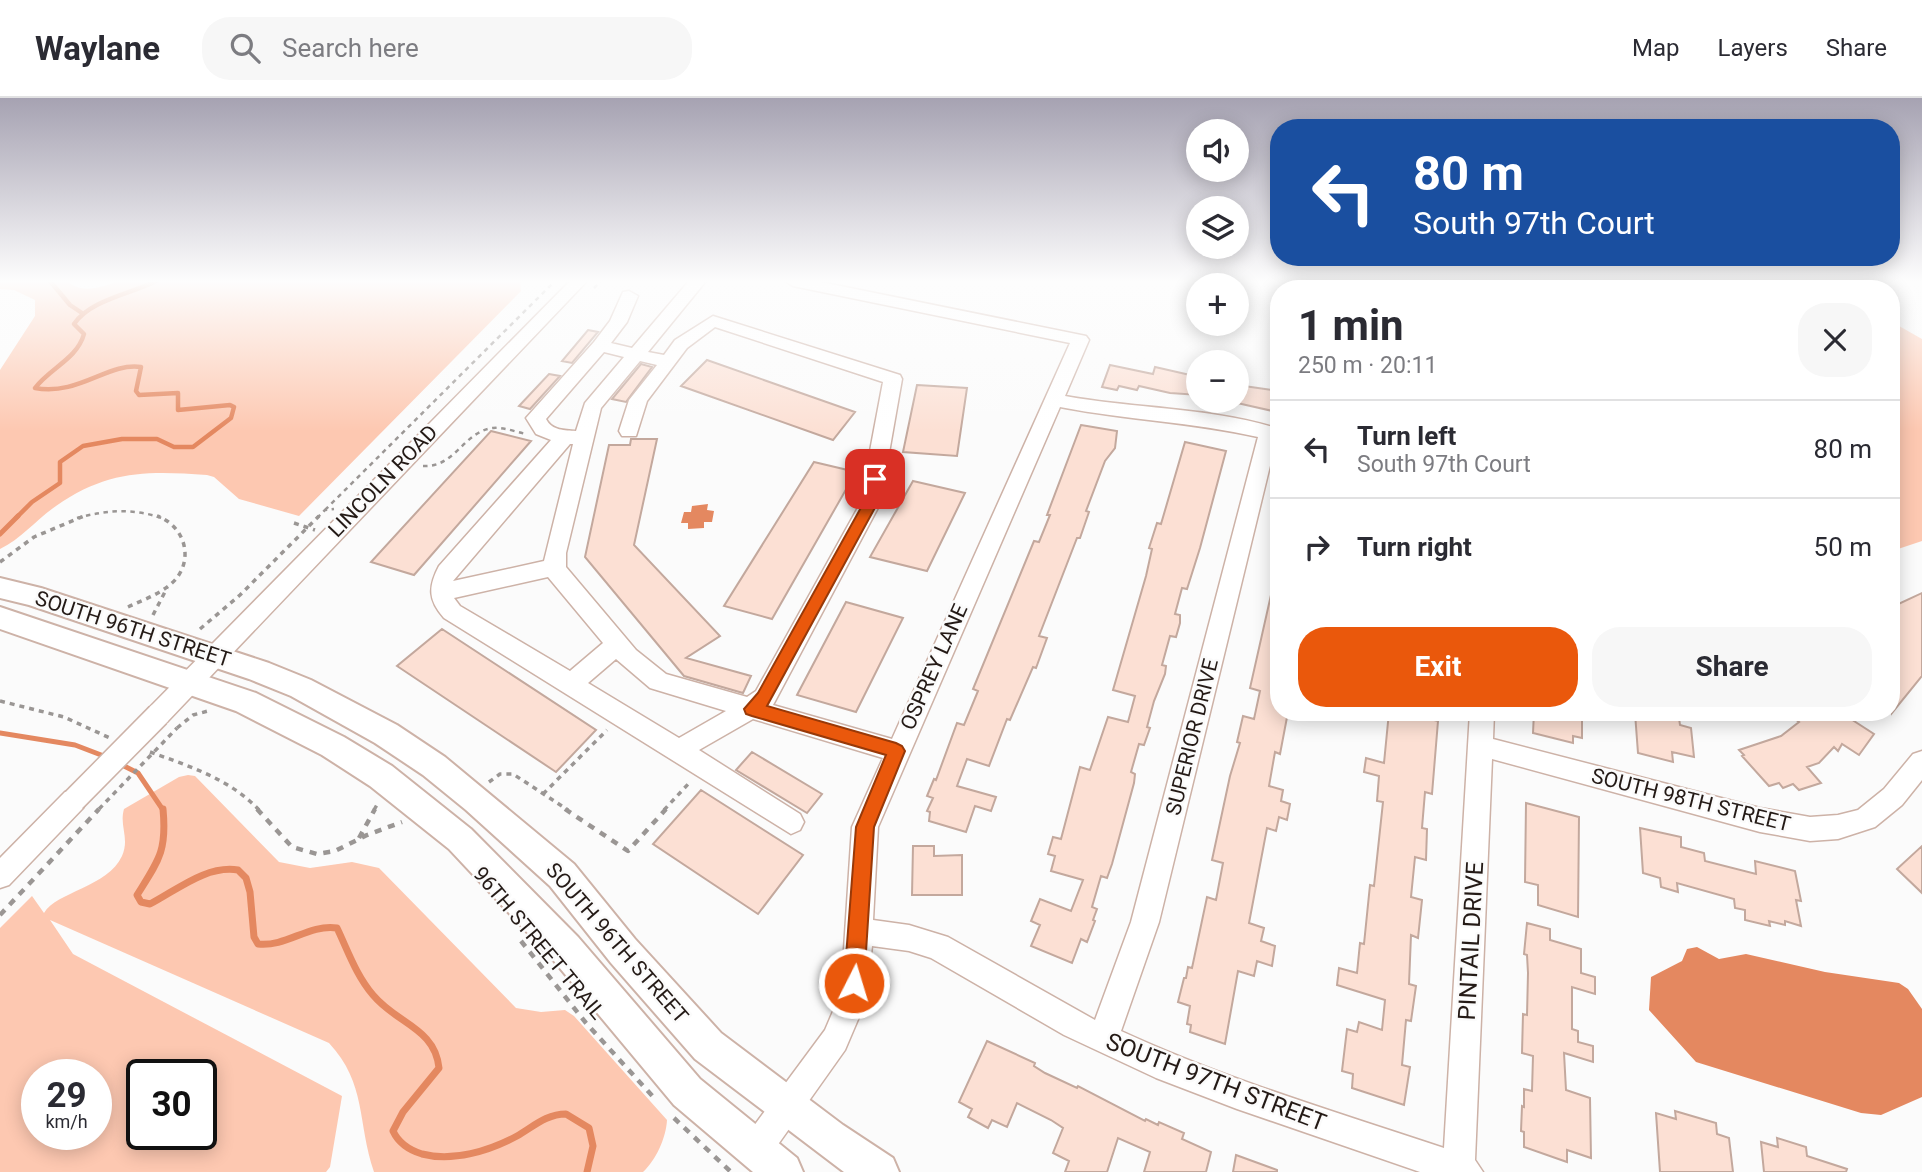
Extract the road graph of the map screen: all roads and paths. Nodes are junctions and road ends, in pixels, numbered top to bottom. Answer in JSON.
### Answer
{"nodes":[{"id":1,"x":505,"y":331,"type":"edge"},
{"id":2,"x":530,"y":331,"type":"edge"},
{"id":3,"x":611,"y":331,"type":"edge"},
{"id":4,"x":655,"y":331,"type":"edge"},
{"id":5,"x":699,"y":331,"type":"edge"},
{"id":6,"x":744,"y":331,"type":"edge"},
{"id":7,"x":1037,"y":331,"type":"edge"},
{"id":8,"x":600,"y":346,"type":"junction"},
{"id":9,"x":635,"y":354,"type":"junction"},
{"id":10,"x":669,"y":362,"type":"junction"},
{"id":11,"x":1054,"y":400,"type":"junction"},
{"id":12,"x":629,"y":431,"type":"dead end"},
{"id":13,"x":1270,"y":432,"type":"edge"},
{"id":14,"x":527,"y":435,"type":"dead end"},
{"id":15,"x":575,"y":437,"type":"junction"},
{"id":16,"x":1270,"y":448,"type":"edge"},
{"id":17,"x":423,"y":467,"type":"dead end"},
{"id":18,"x":359,"y":504,"type":"junction"},
{"id":19,"x":326,"y":510,"type":"junction"},
{"id":20,"x":0,"y":562,"type":"edge"},
{"id":21,"x":555,"y":566,"type":"junction"},
{"id":22,"x":169,"y":586,"type":"junction"},
{"id":23,"x":0,"y":588,"type":"edge"},
{"id":24,"x":441,"y":592,"type":"junction"},
{"id":25,"x":128,"y":607,"type":"dead end"},
{"id":26,"x":153,"y":615,"type":"dead end"},
{"id":27,"x":1,"y":619,"type":"edge"},
{"id":28,"x":207,"y":643,"type":"junction"},
{"id":29,"x":617,"y":644,"type":"junction"},
{"id":30,"x":571,"y":684,"type":"junction"},
{"id":31,"x":191,"y":699,"type":"junction"},
{"id":32,"x":0,"y":701,"type":"edge"},
{"id":33,"x":752,"y":709,"type":"junction"},
{"id":34,"x":168,"y":721,"type":"junction"},
{"id":35,"x":1481,"y":721,"type":"edge"},
{"id":36,"x":608,"y":729,"type":"dead end"},
{"id":37,"x":118,"y":741,"type":"dead end"},
{"id":38,"x":1480,"y":746,"type":"junction"},
{"id":39,"x":143,"y":749,"type":"dead end"},
{"id":40,"x":680,"y":751,"type":"junction"},
{"id":41,"x":896,"y":751,"type":"junction"},
{"id":42,"x":1922,"y":762,"type":"edge"},
{"id":43,"x":695,"y":777,"type":"dead end"},
{"id":44,"x":489,"y":782,"type":"dead end"},
{"id":45,"x":543,"y":794,"type":"junction"},
{"id":46,"x":378,"y":803,"type":"dead end"},
{"id":47,"x":791,"y":822,"type":"dead end"},
{"id":48,"x":412,"y":830,"type":"dead end"},
{"id":49,"x":359,"y":838,"type":"junction"},
{"id":50,"x":0,"y":876,"type":"edge"},
{"id":51,"x":0,"y":915,"type":"edge"},
{"id":52,"x":858,"y":931,"type":"junction"},
{"id":53,"x":520,"y":940,"type":"dead end"},
{"id":54,"x":1103,"y":1039,"type":"junction"},
{"id":55,"x":663,"y":1107,"type":"dead end"},
{"id":56,"x":787,"y":1107,"type":"junction"},
{"id":57,"x":672,"y":1116,"type":"dead end"},
{"id":58,"x":756,"y":1149,"type":"junction"},
{"id":59,"x":1463,"y":1171,"type":"edge"},
{"id":60,"x":731,"y":1172,"type":"edge"},
{"id":61,"x":783,"y":1172,"type":"edge"},
{"id":62,"x":879,"y":1172,"type":"edge"}],
"edges":[{"from":1,"to":19,"type":"path"},
{"from":2,"to":18,"type":"street","name":"LINCOLN ROAD"},
{"from":3,"to":8,"type":"lane"},
{"from":4,"to":9,"type":"street"},
{"from":5,"to":10,"type":"street"},
{"from":6,"to":33,"type":"street"},
{"from":7,"to":11,"type":"street","name":"OSPREY LANE"},
{"from":8,"to":9,"type":"street"},
{"from":8,"to":15,"type":"street"},
{"from":9,"to":10,"type":"street"},
{"from":9,"to":15,"type":"street"},
{"from":10,"to":12,"type":"street"},
{"from":11,"to":13,"type":"street"},
{"from":11,"to":41,"type":"street","name":"OSPREY LANE"},
{"from":14,"to":17,"type":"path"},
{"from":15,"to":21,"type":"street"},
{"from":15,"to":24,"type":"street"},
{"from":16,"to":54,"type":"street","name":"SUPERIOR DRIVE"},
{"from":18,"to":19,"type":"path"},
{"from":18,"to":28,"type":"street","name":"LINCOLN ROAD"},
{"from":19,"to":28,"type":"path"},
{"from":20,"to":22,"type":"path"},
{"from":21,"to":24,"type":"street"},
{"from":21,"to":29,"type":"street"},
{"from":22,"to":25,"type":"path"},
{"from":22,"to":26,"type":"path"},
{"from":23,"to":28,"type":"main road","name":"SOUTH 96TH STREET"},
{"from":24,"to":30,"type":"street"},
{"from":27,"to":31,"type":"main road","name":"SOUTH 96TH STREET"},
{"from":28,"to":31,"type":"street","name":"LINCOLN ROAD"},
{"from":28,"to":56,"type":"main road","name":"SOUTH 96TH STREET"},
{"from":29,"to":30,"type":"street"},
{"from":29,"to":33,"type":"street"},
{"from":30,"to":40,"type":"street"},
{"from":31,"to":34,"type":"street","name":"LINCOLN ROAD"},
{"from":31,"to":34,"type":"path"},
{"from":31,"to":58,"type":"main road","name":"SOUTH 96TH STREET"},
{"from":32,"to":37,"type":"path"},
{"from":33,"to":40,"type":"street"},
{"from":33,"to":41,"type":"street"},
{"from":34,"to":50,"type":"street","name":"LINCOLN ROAD","bridge":true},
{"from":34,"to":51,"type":"path","bridge":true},
{"from":35,"to":38,"type":"street","name":"PINTAIL DRIVE"},
{"from":36,"to":45,"type":"path"},
{"from":38,"to":42,"type":"street","name":"SOUTH 98TH STREET"},
{"from":38,"to":59,"type":"street","name":"PINTAIL DRIVE"},
{"from":39,"to":49,"type":"path"},
{"from":40,"to":47,"type":"street"},
{"from":41,"to":52,"type":"street","name":"OSPREY LANE"},
{"from":43,"to":45,"type":"path"},
{"from":44,"to":45,"type":"path"},
{"from":46,"to":49,"type":"path"},
{"from":48,"to":49,"type":"path"},
{"from":52,"to":54,"type":"street","name":"SOUTH 97TH STREET"},
{"from":52,"to":56,"type":"street","name":"OSPREY LANE"},
{"from":53,"to":55,"type":"path","name":"96TH STREET TRAIL"},
{"from":54,"to":59,"type":"street","name":"SOUTH 97TH STREET"},
{"from":56,"to":58,"type":"street","name":"OSPREY LANE"},
{"from":56,"to":62,"type":"main road","name":"SOUTH 96TH STREET"},
{"from":57,"to":60,"type":"path"},
{"from":58,"to":61,"type":"main road","name":"SOUTH 96TH STREET"}]}
